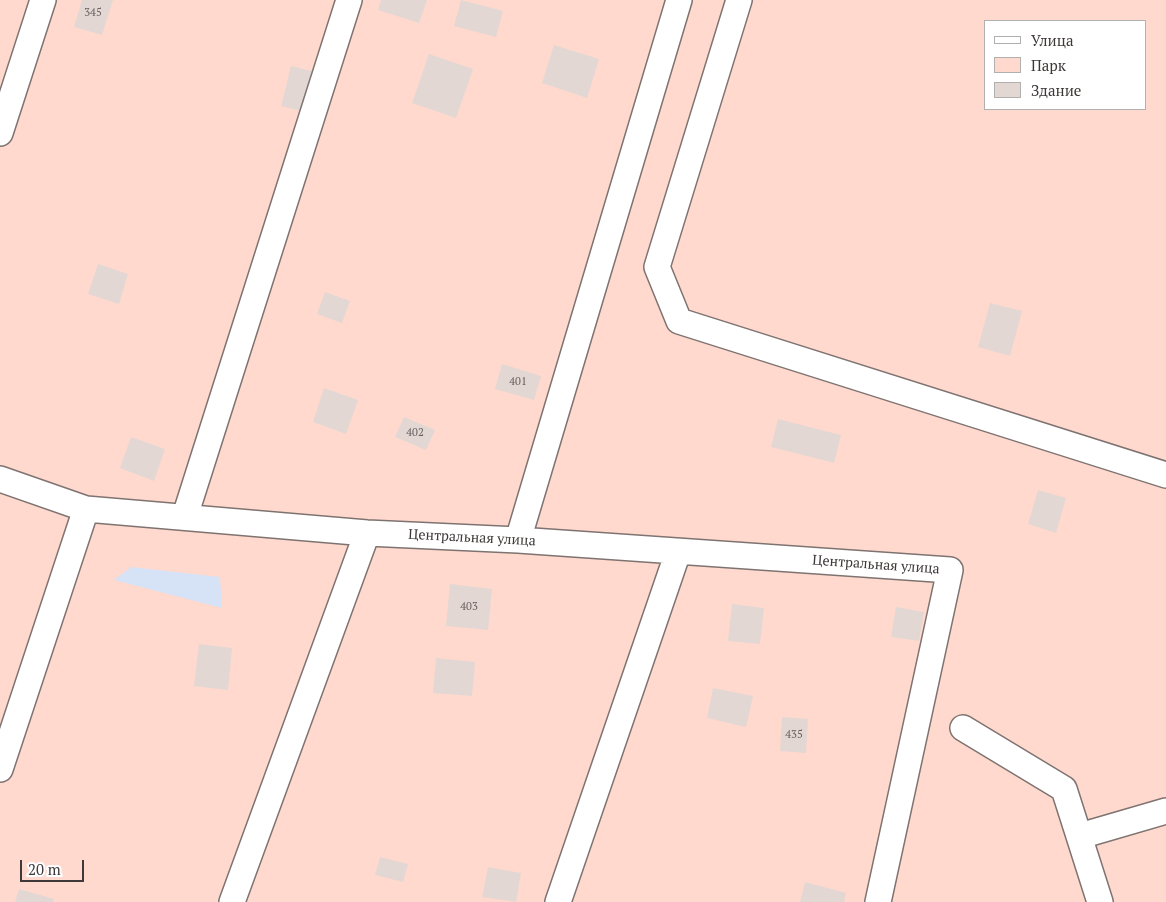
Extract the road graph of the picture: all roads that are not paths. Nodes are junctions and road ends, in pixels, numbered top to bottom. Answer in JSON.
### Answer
{"nodes":[{"id":1,"x":43,"y":0,"type":"edge"},
{"id":2,"x":349,"y":0,"type":"edge"},
{"id":3,"x":679,"y":0,"type":"edge"},
{"id":4,"x":738,"y":0,"type":"edge"},
{"id":5,"x":0,"y":133,"type":"edge"},
{"id":6,"x":1166,"y":475,"type":"edge"},
{"id":7,"x":0,"y":478,"type":"edge"},
{"id":8,"x":86,"y":509,"type":"junction"},
{"id":9,"x":185,"y":516,"type":"junction"},
{"id":10,"x":367,"y":533,"type":"junction"},
{"id":11,"x":518,"y":540,"type":"junction"},
{"id":12,"x":678,"y":552,"type":"junction"},
{"id":13,"x":963,"y":728,"type":"dead end"},
{"id":14,"x":0,"y":769,"type":"edge"},
{"id":15,"x":1166,"y":811,"type":"edge"},
{"id":16,"x":1080,"y":836,"type":"junction"},
{"id":17,"x":232,"y":902,"type":"edge"},
{"id":18,"x":558,"y":902,"type":"edge"},
{"id":19,"x":878,"y":902,"type":"edge"},
{"id":20,"x":1100,"y":902,"type":"edge"}],
"edges":[{"from":1,"to":5,"type":"street"},
{"from":2,"to":9,"type":"street"},
{"from":3,"to":11,"type":"street"},
{"from":4,"to":6,"type":"street"},
{"from":7,"to":8,"type":"street","name":"Центральная улица"},
{"from":8,"to":9,"type":"street","name":"Центральная улица"},
{"from":8,"to":14,"type":"street"},
{"from":9,"to":10,"type":"street","name":"Центральная улица"},
{"from":10,"to":11,"type":"street","name":"Центральная улица"},
{"from":10,"to":17,"type":"street"},
{"from":11,"to":12,"type":"street","name":"Центральная улица"},
{"from":12,"to":18,"type":"street"},
{"from":12,"to":19,"type":"street","name":"Центральная улица"},
{"from":13,"to":16,"type":"street"},
{"from":15,"to":16,"type":"street"},
{"from":16,"to":20,"type":"street"}]}
